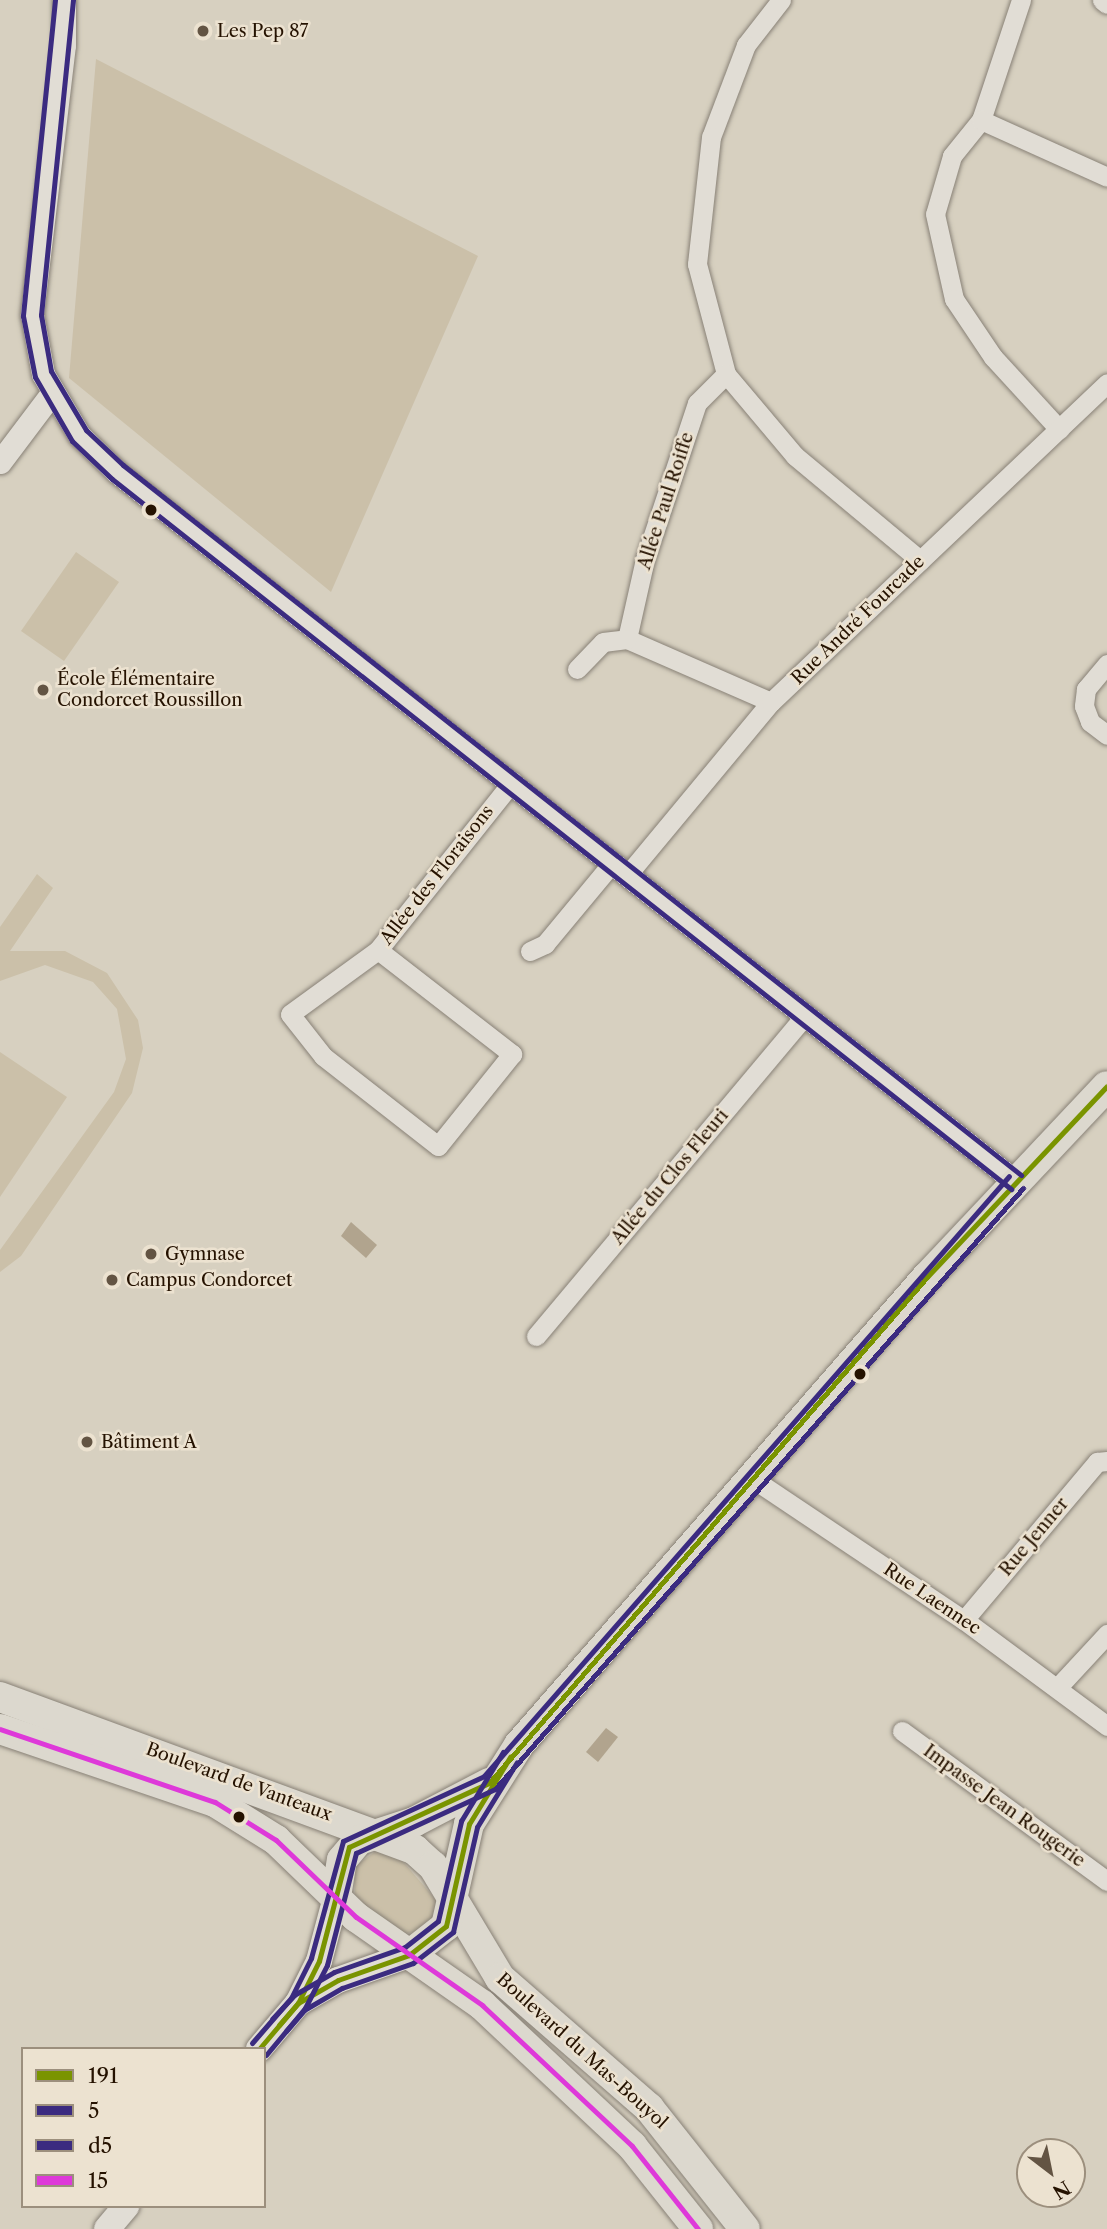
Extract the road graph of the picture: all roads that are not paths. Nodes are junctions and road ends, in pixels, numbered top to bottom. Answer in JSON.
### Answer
{"nodes":[{"id":1,"x":64,"y":0,"type":"edge"},
{"id":2,"x":782,"y":0,"type":"edge"},
{"id":3,"x":1021,"y":0,"type":"edge"},
{"id":4,"x":1102,"y":0,"type":"edge"},
{"id":5,"x":1107,"y":4,"type":"edge"},
{"id":6,"x":981,"y":120,"type":"junction"},
{"id":7,"x":1107,"y":177,"type":"edge"},
{"id":8,"x":726,"y":373,"type":"junction"},
{"id":9,"x":1107,"y":383,"type":"edge"},
{"id":10,"x":51,"y":393,"type":"junction"},
{"id":11,"x":1059,"y":429,"type":"junction"},
{"id":12,"x":0,"y":462,"type":"edge"},
{"id":13,"x":920,"y":561,"type":"junction"},
{"id":14,"x":627,"y":639,"type":"junction"},
{"id":15,"x":1107,"y":664,"type":"edge"},
{"id":16,"x":577,"y":669,"type":"dead end"},
{"id":17,"x":771,"y":702,"type":"junction"},
{"id":18,"x":1107,"y":735,"type":"edge"},
{"id":19,"x":513,"y":781,"type":"junction"},
{"id":20,"x":620,"y":868,"type":"junction"},
{"id":21,"x":377,"y":950,"type":"junction"},
{"id":22,"x":530,"y":951,"type":"dead end"},
{"id":23,"x":804,"y":1017,"type":"junction"},
{"id":24,"x":1107,"y":1086,"type":"edge"},
{"id":25,"x":1016,"y":1182,"type":"junction"},
{"id":26,"x":536,"y":1336,"type":"dead end"},
{"id":27,"x":1107,"y":1461,"type":"edge"},
{"id":28,"x":753,"y":1479,"type":"junction"},
{"id":29,"x":964,"y":1620,"type":"junction"},
{"id":30,"x":1107,"y":1634,"type":"edge"},
{"id":31,"x":1057,"y":1688,"type":"junction"},
{"id":32,"x":0,"y":1697,"type":"edge"},
{"id":33,"x":1107,"y":1726,"type":"edge"},
{"id":34,"x":0,"y":1729,"type":"edge"},
{"id":35,"x":902,"y":1731,"type":"dead end"},
{"id":36,"x":489,"y":1783,"type":"junction"},
{"id":37,"x":373,"y":1831,"type":"junction"},
{"id":38,"x":1107,"y":1881,"type":"edge"},
{"id":39,"x":336,"y":1897,"type":"junction"},
{"id":40,"x":453,"y":1901,"type":"junction"},
{"id":41,"x":409,"y":1955,"type":"junction"},
{"id":42,"x":298,"y":2003,"type":"junction"},
{"id":43,"x":261,"y":2047,"type":"edge"},
{"id":44,"x":124,"y":2208,"type":"edge"},
{"id":45,"x":107,"y":2229,"type":"edge"},
{"id":46,"x":698,"y":2229,"type":"edge"},
{"id":47,"x":745,"y":2229,"type":"edge"}],
"edges":[{"from":1,"to":10,"type":"street"},
{"from":2,"to":8,"type":"street"},
{"from":3,"to":6,"type":"street"},
{"from":4,"to":5,"type":"street"},
{"from":6,"to":7,"type":"street"},
{"from":6,"to":11,"type":"street"},
{"from":8,"to":13,"type":"street"},
{"from":8,"to":14,"type":"street","name":"Allée Paul Roiffe"},
{"from":9,"to":11,"type":"street","name":"Rue André Fourcade"},
{"from":10,"to":12,"type":"street"},
{"from":10,"to":19,"type":"street"},
{"from":11,"to":13,"type":"street","name":"Rue André Fourcade"},
{"from":13,"to":17,"type":"street","name":"Rue André Fourcade"},
{"from":14,"to":16,"type":"street"},
{"from":14,"to":17,"type":"street"},
{"from":15,"to":18,"type":"street"},
{"from":17,"to":20,"type":"street","name":"Rue André Fourcade"},
{"from":19,"to":20,"type":"street"},
{"from":19,"to":21,"type":"street","name":"Allée des Floraisons"},
{"from":20,"to":22,"type":"street","name":"Rue André Fourcade"},
{"from":20,"to":23,"type":"street"},
{"from":21,"to":21,"type":"street","name":"Allée des Floraisons"},
{"from":23,"to":25,"type":"street"},
{"from":23,"to":26,"type":"street","name":"Allée du Clos Fleuri"},
{"from":24,"to":25,"type":"main road"},
{"from":25,"to":28,"type":"main road"},
{"from":27,"to":29,"type":"street","name":"Rue Jenner"},
{"from":28,"to":29,"type":"street","name":"Rue Laennec"},
{"from":28,"to":36,"type":"main road"},
{"from":29,"to":31,"type":"street","name":"Rue Laennec"},
{"from":30,"to":31,"type":"street"},
{"from":31,"to":33,"type":"street","name":"Rue Laennec"},
{"from":32,"to":37,"type":"main road","name":"Boulevard de Vanteaux"},
{"from":34,"to":39,"type":"main road","name":"Boulevard de Vanteaux"},
{"from":35,"to":38,"type":"street","name":"Impasse Jean Rougerie"},
{"from":36,"to":37,"type":"main road"},
{"from":36,"to":40,"type":"main road"},
{"from":37,"to":39,"type":"main road"},
{"from":37,"to":40,"type":"main road","name":"Boulevard de Vanteaux"},
{"from":39,"to":41,"type":"main road","name":"Boulevard de Vanteaux"},
{"from":39,"to":42,"type":"main road"},
{"from":40,"to":41,"type":"main road"},
{"from":40,"to":47,"type":"main road","name":"Boulevard du Mas-Bouyol"},
{"from":41,"to":42,"type":"main road"},
{"from":41,"to":46,"type":"main road","name":"Boulevard du Mas-Bouyol"},
{"from":42,"to":43,"type":"main road"},
{"from":44,"to":45,"type":"main road"}]}
